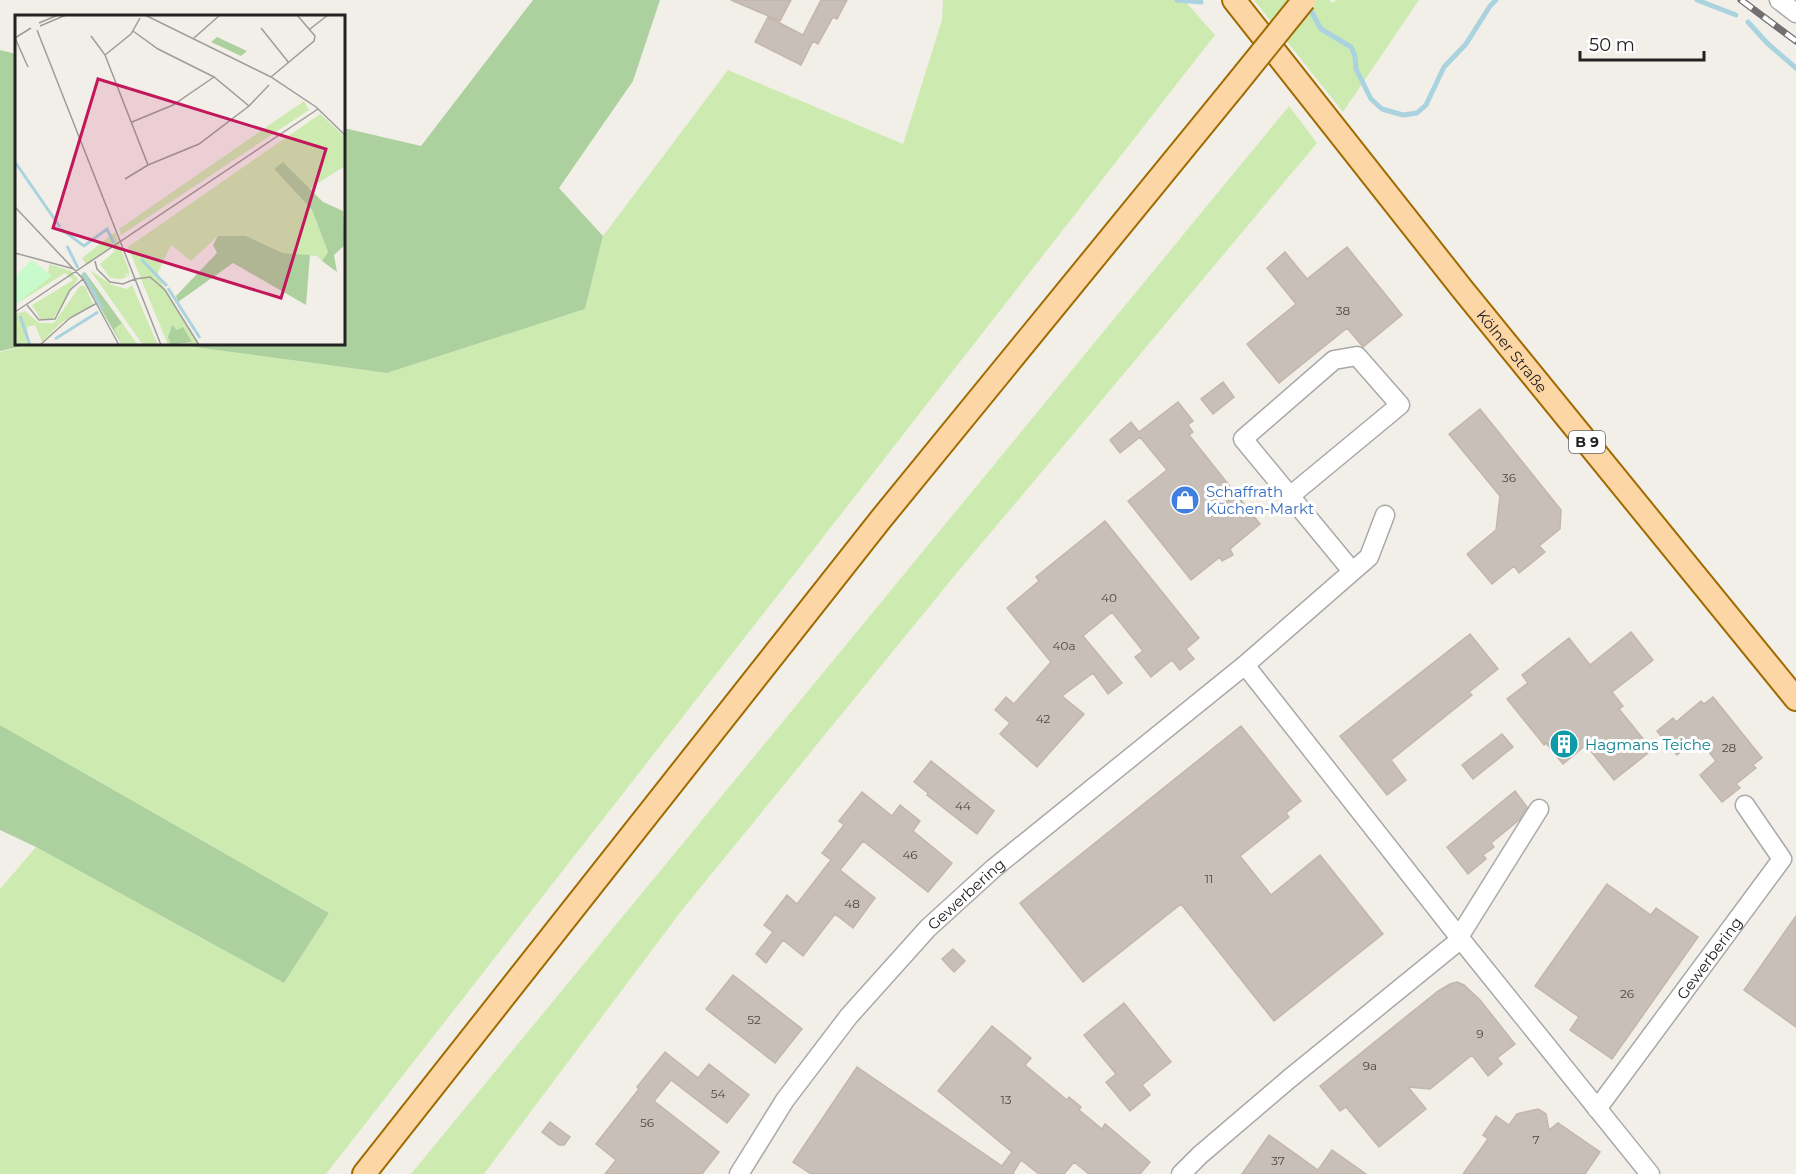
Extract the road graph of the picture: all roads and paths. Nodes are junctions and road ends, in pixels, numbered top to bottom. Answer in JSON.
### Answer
{"nodes":[{"id":1,"x":1234,"y":0,"type":"edge"},
{"id":2,"x":1304,"y":0,"type":"edge"},
{"id":3,"x":1779,"y":0,"type":"edge"},
{"id":4,"x":1796,"y":14,"type":"edge"},
{"id":5,"x":1290,"y":496,"type":"junction"},
{"id":6,"x":1384,"y":515,"type":"dead end"},
{"id":7,"x":1352,"y":571,"type":"junction"},
{"id":8,"x":1245,"y":665,"type":"junction"},
{"id":9,"x":1796,"y":699,"type":"edge"},
{"id":10,"x":1745,"y":805,"type":"dead end"},
{"id":11,"x":1539,"y":808,"type":"dead end"},
{"id":12,"x":1460,"y":938,"type":"junction"},
{"id":13,"x":1597,"y":1109,"type":"junction"},
{"id":14,"x":364,"y":1174,"type":"edge"},
{"id":15,"x":739,"y":1174,"type":"edge"},
{"id":16,"x":1181,"y":1174,"type":"edge"},
{"id":17,"x":1650,"y":1174,"type":"edge"}],
"edges":[{"from":1,"to":9,"type":"main road","name":"Kölner Straße","number":"B 9"},
{"from":2,"to":14,"type":"main road","bridge":true},
{"from":3,"to":4,"type":"street"},
{"from":5,"to":5,"type":"street"},
{"from":5,"to":7,"type":"street"},
{"from":6,"to":7,"type":"street","name":"Gewerbering"},
{"from":7,"to":8,"type":"street","name":"Gewerbering"},
{"from":8,"to":12,"type":"street"},
{"from":8,"to":15,"type":"street","name":"Gewerbering"},
{"from":10,"to":13,"type":"street","name":"Gewerbering"},
{"from":11,"to":12,"type":"street"},
{"from":12,"to":13,"type":"street"},
{"from":12,"to":16,"type":"street"},
{"from":13,"to":17,"type":"street"}]}
